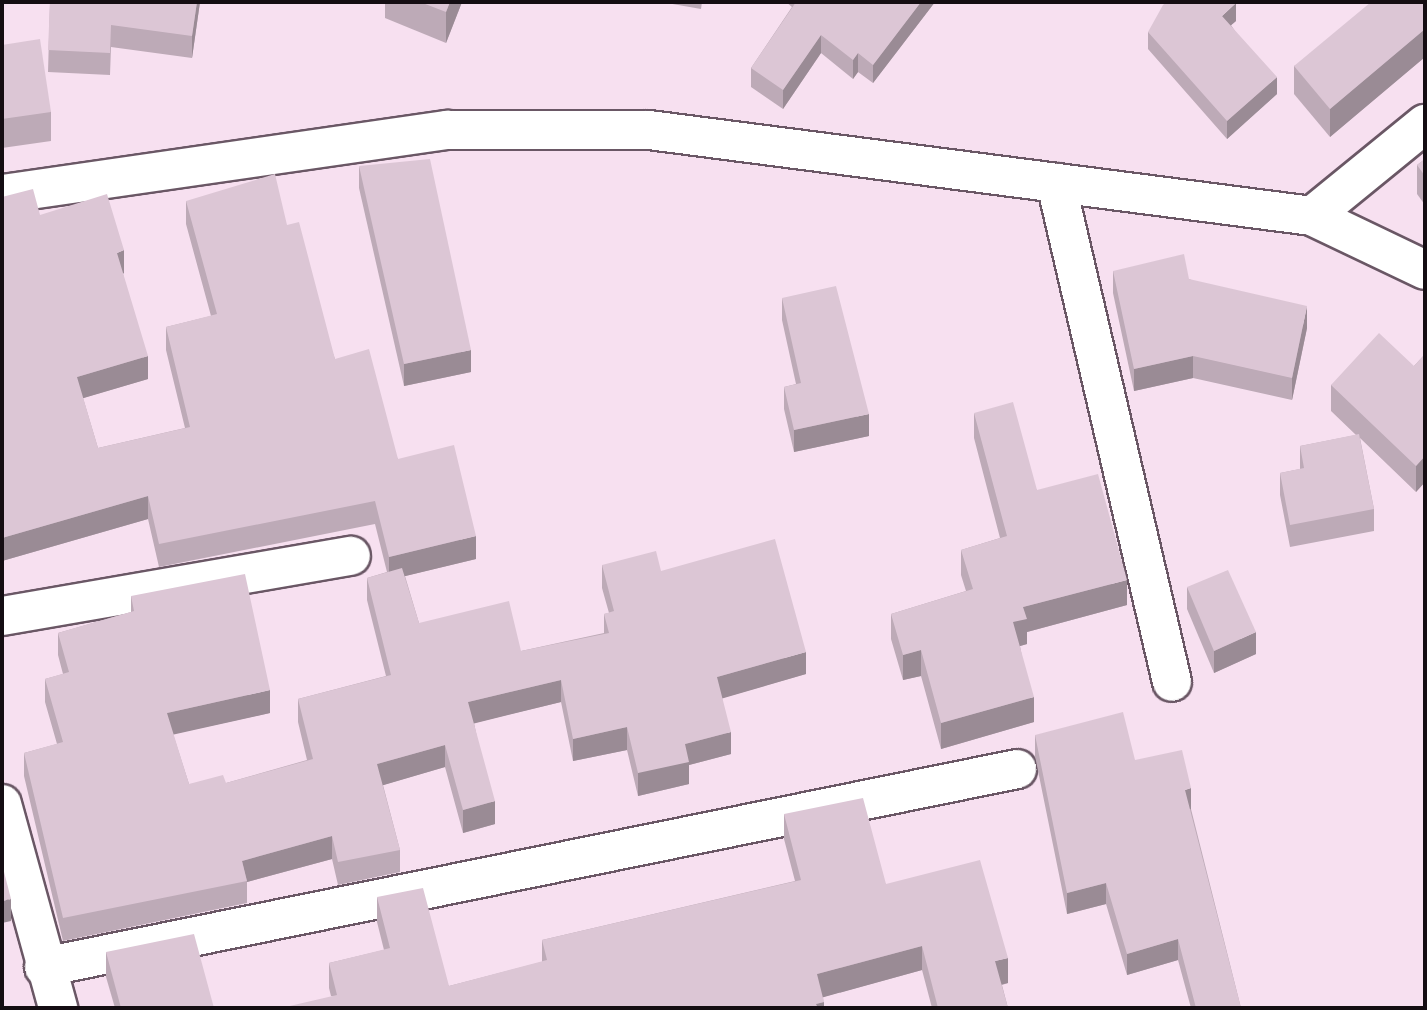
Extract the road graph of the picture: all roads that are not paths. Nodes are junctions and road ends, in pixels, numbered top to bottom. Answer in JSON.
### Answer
{"nodes":[{"id":1,"x":1425,"y":124,"type":"edge"},
{"id":2,"x":1056,"y":183,"type":"junction"},
{"id":3,"x":2,"y":194,"type":"edge"},
{"id":4,"x":1312,"y":216,"type":"junction"},
{"id":5,"x":1425,"y":270,"type":"edge"},
{"id":6,"x":351,"y":556,"type":"dead end"},
{"id":7,"x":2,"y":616,"type":"edge"},
{"id":8,"x":1172,"y":682,"type":"dead end"},
{"id":9,"x":1017,"y":769,"type":"dead end"},
{"id":10,"x":2,"y":804,"type":"edge"},
{"id":11,"x":44,"y":967,"type":"junction"},
{"id":12,"x":58,"y":1008,"type":"edge"}],
"edges":[{"from":1,"to":4,"type":"street"},
{"from":2,"to":3,"type":"street"},
{"from":2,"to":4,"type":"street"},
{"from":2,"to":8,"type":"street"},
{"from":4,"to":5,"type":"street"},
{"from":6,"to":7,"type":"street"},
{"from":9,"to":11,"type":"street"},
{"from":10,"to":11,"type":"street"},
{"from":11,"to":12,"type":"street"}]}
